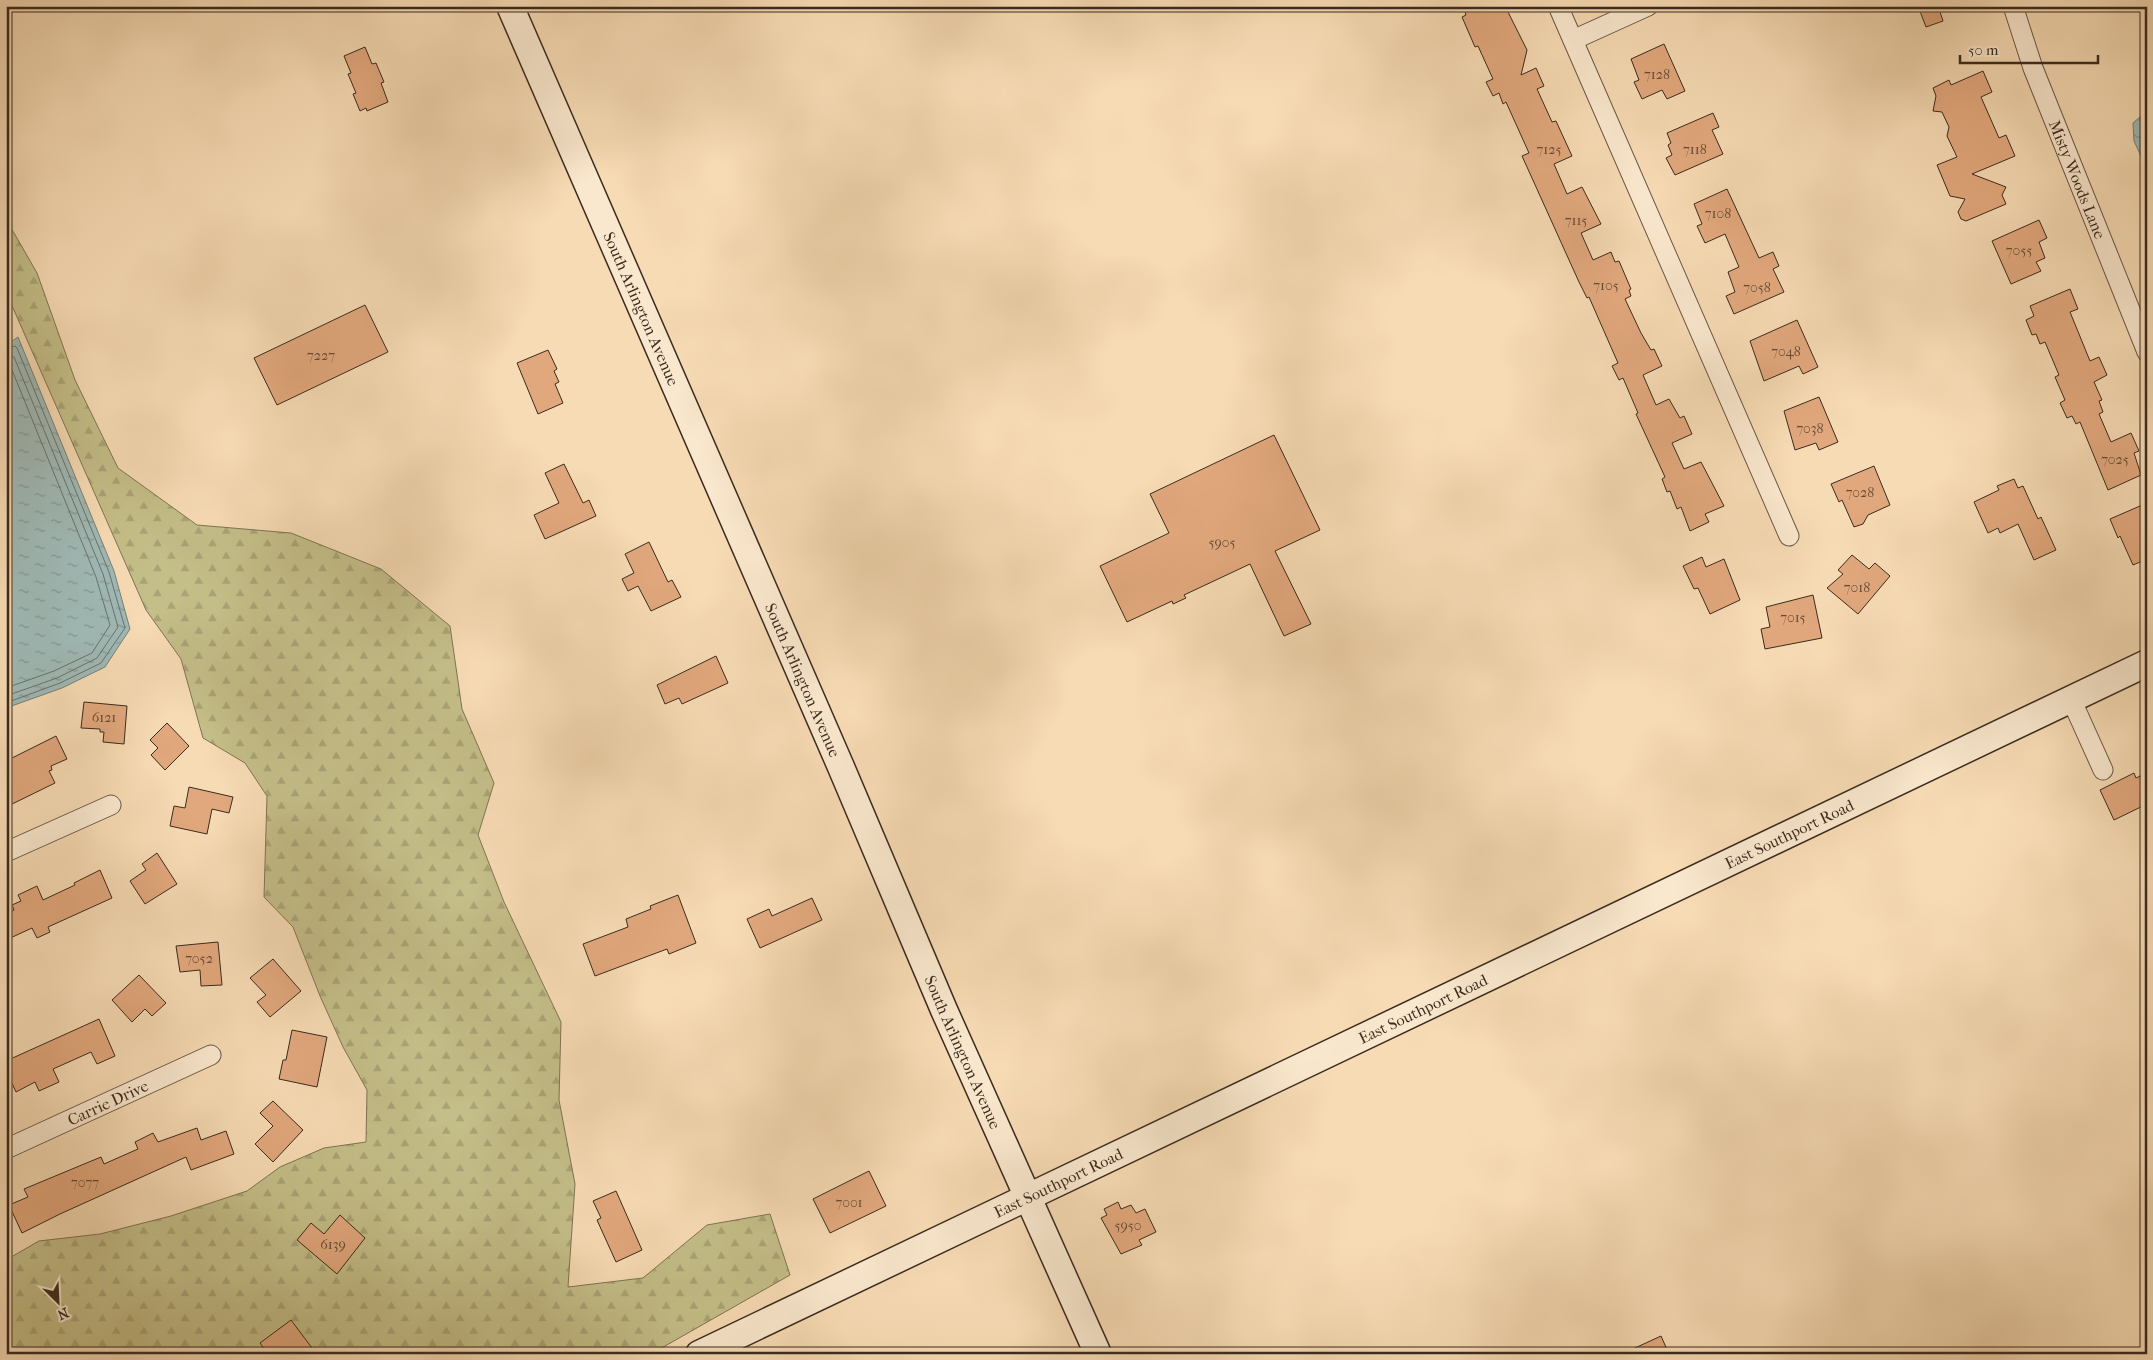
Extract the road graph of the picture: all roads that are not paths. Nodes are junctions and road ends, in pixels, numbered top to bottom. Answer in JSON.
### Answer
{"nodes":[{"id":1,"x":510,"y":6,"type":"edge"},
{"id":2,"x":1558,"y":6,"type":"edge"},
{"id":3,"x":1648,"y":6,"type":"edge"},
{"id":4,"x":2013,"y":6,"type":"edge"},
{"id":5,"x":1574,"y":40,"type":"junction"},
{"id":6,"x":2147,"y":352,"type":"edge"},
{"id":7,"x":1789,"y":536,"type":"dead end"},
{"id":8,"x":2147,"y":663,"type":"edge"},
{"id":9,"x":2071,"y":699,"type":"junction"},
{"id":10,"x":2103,"y":770,"type":"dead end"},
{"id":11,"x":111,"y":805,"type":"dead end"},
{"id":12,"x":6,"y":852,"type":"edge"},
{"id":13,"x":211,"y":1055,"type":"dead end"},
{"id":14,"x":6,"y":1149,"type":"edge"},
{"id":15,"x":1029,"y":1198,"type":"junction"},
{"id":16,"x":699,"y":1354,"type":"edge"},
{"id":17,"x":1098,"y":1354,"type":"edge"}],
"edges":[{"from":1,"to":15,"type":"main road","name":"South Arlington Avenue"},
{"from":2,"to":5,"type":"street"},
{"from":3,"to":5,"type":"street"},
{"from":4,"to":6,"type":"street","name":"Misty Woods Lane"},
{"from":5,"to":7,"type":"street"},
{"from":8,"to":9,"type":"main road","name":"East Southport Road"},
{"from":9,"to":10,"type":"street"},
{"from":9,"to":15,"type":"main road","name":"East Southport Road"},
{"from":11,"to":12,"type":"street"},
{"from":13,"to":14,"type":"street","name":"Carrie Drive"},
{"from":15,"to":16,"type":"main road","name":"East Southport Road"},
{"from":15,"to":17,"type":"main road","name":"South Arlington Avenue"}]}
